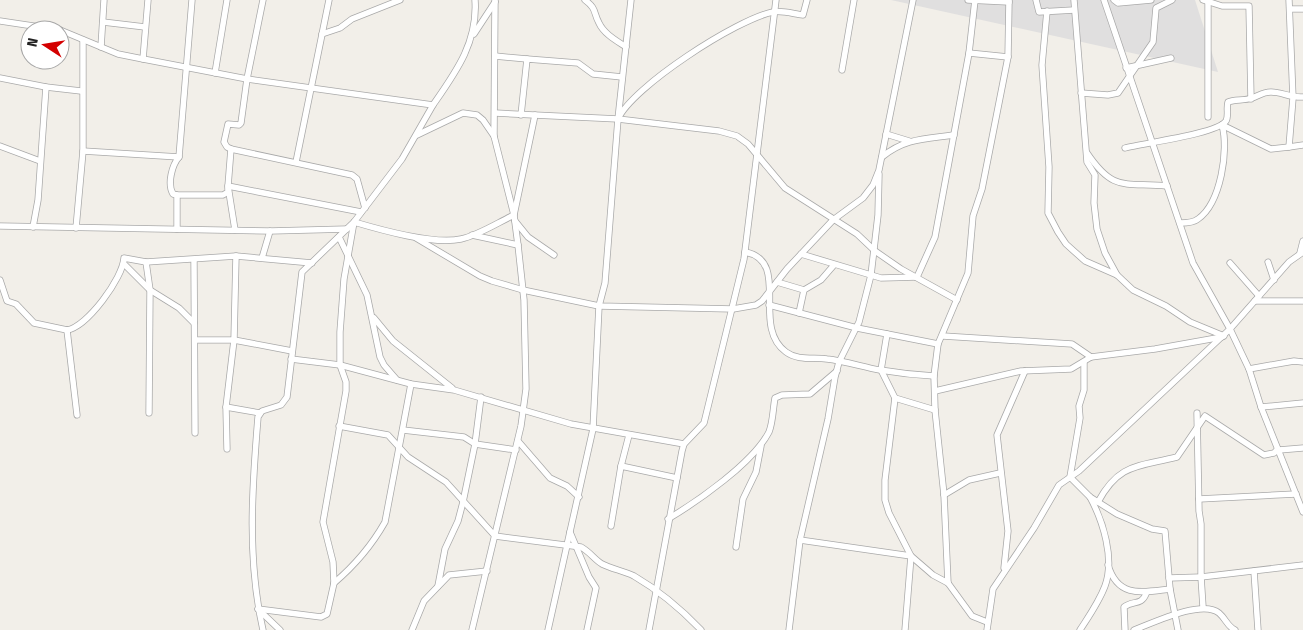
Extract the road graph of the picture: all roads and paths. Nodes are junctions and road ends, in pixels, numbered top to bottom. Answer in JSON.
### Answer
{"nodes":[{"id":1,"x":104,"y":0,"type":"edge"},
{"id":2,"x":148,"y":0,"type":"edge"},
{"id":3,"x":192,"y":0,"type":"edge"},
{"id":4,"x":227,"y":0,"type":"edge"},
{"id":5,"x":262,"y":0,"type":"edge"},
{"id":6,"x":329,"y":0,"type":"edge"},
{"id":7,"x":400,"y":0,"type":"edge"},
{"id":8,"x":476,"y":0,"type":"edge"},
{"id":9,"x":496,"y":0,"type":"edge"},
{"id":10,"x":585,"y":0,"type":"edge"},
{"id":11,"x":631,"y":0,"type":"edge"},
{"id":12,"x":776,"y":0,"type":"edge"},
{"id":13,"x":807,"y":0,"type":"edge"},
{"id":14,"x":854,"y":0,"type":"edge"},
{"id":15,"x":913,"y":0,"type":"edge"},
{"id":16,"x":972,"y":0,"type":"edge"},
{"id":17,"x":1036,"y":0,"type":"edge"},
{"id":18,"x":1074,"y":0,"type":"edge"},
{"id":19,"x":1104,"y":0,"type":"edge"},
{"id":20,"x":1114,"y":0,"type":"edge"},
{"id":21,"x":1143,"y":0,"type":"edge"},
{"id":22,"x":1151,"y":0,"type":"edge"},
{"id":23,"x":1172,"y":0,"type":"edge"},
{"id":24,"x":1203,"y":0,"type":"edge"},
{"id":25,"x":1208,"y":0,"type":"edge"},
{"id":26,"x":1289,"y":0,"type":"edge"},
{"id":27,"x":1009,"y":1,"type":"edge"},
{"id":28,"x":1249,"y":3,"type":"edge"},
{"id":29,"x":1290,"y":9,"type":"junction"},
{"id":30,"x":1303,"y":9,"type":"edge"},
{"id":31,"x":1074,"y":10,"type":"junction"},
{"id":32,"x":774,"y":11,"type":"junction"},
{"id":33,"x":1046,"y":11,"type":"junction"},
{"id":34,"x":0,"y":21,"type":"edge"},
{"id":35,"x":103,"y":22,"type":"junction"},
{"id":36,"x":20,"y":24,"type":"edge"},
{"id":37,"x":145,"y":27,"type":"junction"},
{"id":38,"x":70,"y":34,"type":"edge"},
{"id":39,"x":322,"y":34,"type":"junction"},
{"id":40,"x":473,"y":36,"type":"junction"},
{"id":41,"x":83,"y":40,"type":"junction"},
{"id":42,"x":102,"y":47,"type":"junction"},
{"id":43,"x":626,"y":47,"type":"junction"},
{"id":44,"x":969,"y":53,"type":"junction"},
{"id":45,"x":495,"y":56,"type":"junction"},
{"id":46,"x":1008,"y":57,"type":"junction"},
{"id":47,"x":1171,"y":58,"type":"dead end"},
{"id":48,"x":143,"y":59,"type":"junction"},
{"id":49,"x":527,"y":59,"type":"junction"},
{"id":50,"x":1138,"y":66,"type":"junction"},
{"id":51,"x":188,"y":68,"type":"junction"},
{"id":52,"x":1126,"y":68,"type":"junction"},
{"id":53,"x":842,"y":70,"type":"dead end"},
{"id":54,"x":215,"y":73,"type":"junction"},
{"id":55,"x":0,"y":78,"type":"edge"},
{"id":56,"x":622,"y":78,"type":"junction"},
{"id":57,"x":247,"y":79,"type":"junction"},
{"id":58,"x":1130,"y":79,"type":"junction"},
{"id":59,"x":46,"y":87,"type":"junction"},
{"id":60,"x":310,"y":89,"type":"junction"},
{"id":61,"x":81,"y":91,"type":"junction"},
{"id":62,"x":1081,"y":92,"type":"junction"},
{"id":63,"x":1303,"y":97,"type":"edge"},
{"id":64,"x":1251,"y":98,"type":"junction"},
{"id":65,"x":1293,"y":98,"type":"junction"},
{"id":66,"x":433,"y":106,"type":"junction"},
{"id":67,"x":495,"y":113,"type":"junction"},
{"id":68,"x":521,"y":115,"type":"junction"},
{"id":69,"x":535,"y":115,"type":"junction"},
{"id":70,"x":1208,"y":117,"type":"dead end"},
{"id":71,"x":618,"y":120,"type":"junction"},
{"id":72,"x":1222,"y":125,"type":"junction"},
{"id":73,"x":886,"y":134,"type":"junction"},
{"id":74,"x":954,"y":134,"type":"junction"},
{"id":75,"x":417,"y":135,"type":"junction"},
{"id":76,"x":494,"y":136,"type":"junction"},
{"id":77,"x":909,"y":141,"type":"junction"},
{"id":78,"x":1151,"y":142,"type":"junction"},
{"id":79,"x":1303,"y":145,"type":"edge"},
{"id":80,"x":0,"y":146,"type":"edge"},
{"id":81,"x":1289,"y":146,"type":"junction"},
{"id":82,"x":1125,"y":148,"type":"dead end"},
{"id":83,"x":232,"y":149,"type":"junction"},
{"id":84,"x":83,"y":151,"type":"junction"},
{"id":85,"x":1086,"y":151,"type":"junction"},
{"id":86,"x":756,"y":155,"type":"junction"},
{"id":87,"x":179,"y":157,"type":"junction"},
{"id":88,"x":882,"y":157,"type":"junction"},
{"id":89,"x":40,"y":161,"type":"junction"},
{"id":90,"x":296,"y":162,"type":"junction"},
{"id":91,"x":879,"y":170,"type":"junction"},
{"id":92,"x":228,"y":186,"type":"junction"},
{"id":93,"x":1167,"y":186,"type":"junction"},
{"id":94,"x":177,"y":196,"type":"junction"},
{"id":95,"x":363,"y":210,"type":"junction"},
{"id":96,"x":514,"y":218,"type":"junction"},
{"id":97,"x":833,"y":220,"type":"junction"},
{"id":98,"x":354,"y":222,"type":"junction"},
{"id":99,"x":1180,"y":223,"type":"junction"},
{"id":100,"x":0,"y":226,"type":"edge"},
{"id":101,"x":33,"y":227,"type":"junction"},
{"id":102,"x":76,"y":228,"type":"junction"},
{"id":103,"x":177,"y":229,"type":"junction"},
{"id":104,"x":347,"y":229,"type":"junction"},
{"id":105,"x":235,"y":230,"type":"junction"},
{"id":106,"x":270,"y":231,"type":"junction"},
{"id":107,"x":472,"y":235,"type":"junction"},
{"id":108,"x":414,"y":236,"type":"junction"},
{"id":109,"x":339,"y":237,"type":"junction"},
{"id":110,"x":1303,"y":241,"type":"edge"},
{"id":111,"x":518,"y":245,"type":"junction"},
{"id":112,"x":875,"y":251,"type":"junction"},
{"id":113,"x":745,"y":252,"type":"junction"},
{"id":114,"x":1302,"y":253,"type":"edge"},
{"id":115,"x":801,"y":254,"type":"junction"},
{"id":116,"x":554,"y":255,"type":"dead end"},
{"id":117,"x":236,"y":256,"type":"junction"},
{"id":118,"x":262,"y":258,"type":"junction"},
{"id":119,"x":349,"y":260,"type":"junction"},
{"id":120,"x":194,"y":261,"type":"junction"},
{"id":121,"x":146,"y":262,"type":"junction"},
{"id":122,"x":1268,"y":262,"type":"dead end"},
{"id":123,"x":312,"y":263,"type":"junction"},
{"id":124,"x":1230,"y":263,"type":"dead end"},
{"id":125,"x":124,"y":264,"type":"junction"},
{"id":126,"x":834,"y":265,"type":"junction"},
{"id":127,"x":1117,"y":275,"type":"junction"},
{"id":128,"x":871,"y":276,"type":"junction"},
{"id":129,"x":917,"y":277,"type":"junction"},
{"id":130,"x":0,"y":280,"type":"edge"},
{"id":131,"x":1274,"y":280,"type":"junction"},
{"id":132,"x":777,"y":282,"type":"junction"},
{"id":133,"x":150,"y":290,"type":"junction"},
{"id":134,"x":523,"y":290,"type":"junction"},
{"id":135,"x":804,"y":290,"type":"junction"},
{"id":136,"x":769,"y":293,"type":"junction"},
{"id":137,"x":1259,"y":296,"type":"junction"},
{"id":138,"x":957,"y":300,"type":"junction"},
{"id":139,"x":1255,"y":301,"type":"junction"},
{"id":140,"x":1303,"y":301,"type":"edge"},
{"id":141,"x":769,"y":305,"type":"junction"},
{"id":142,"x":599,"y":306,"type":"junction"},
{"id":143,"x":733,"y":309,"type":"junction"},
{"id":144,"x":799,"y":313,"type":"junction"},
{"id":145,"x":374,"y":318,"type":"junction"},
{"id":146,"x":194,"y":323,"type":"junction"},
{"id":147,"x":857,"y":328,"type":"junction"},
{"id":148,"x":67,"y":330,"type":"junction"},
{"id":149,"x":1230,"y":330,"type":"junction"},
{"id":150,"x":887,"y":334,"type":"junction"},
{"id":151,"x":943,"y":336,"type":"junction"},
{"id":152,"x":1224,"y":336,"type":"junction"},
{"id":153,"x":194,"y":340,"type":"junction"},
{"id":154,"x":234,"y":340,"type":"junction"},
{"id":155,"x":938,"y":344,"type":"junction"},
{"id":156,"x":292,"y":351,"type":"junction"},
{"id":157,"x":1091,"y":357,"type":"junction"},
{"id":158,"x":291,"y":359,"type":"junction"},
{"id":159,"x":839,"y":362,"type":"junction"},
{"id":160,"x":1303,"y":362,"type":"edge"},
{"id":161,"x":1084,"y":363,"type":"junction"},
{"id":162,"x":340,"y":365,"type":"junction"},
{"id":163,"x":1249,"y":368,"type":"junction"},
{"id":164,"x":882,"y":370,"type":"junction"},
{"id":165,"x":837,"y":371,"type":"junction"},
{"id":166,"x":1025,"y":371,"type":"junction"},
{"id":167,"x":934,"y":376,"type":"junction"},
{"id":168,"x":397,"y":380,"type":"junction"},
{"id":169,"x":412,"y":384,"type":"junction"},
{"id":170,"x":454,"y":390,"type":"junction"},
{"id":171,"x":935,"y":391,"type":"junction"},
{"id":172,"x":481,"y":397,"type":"junction"},
{"id":173,"x":895,"y":398,"type":"junction"},
{"id":174,"x":1303,"y":404,"type":"edge"},
{"id":175,"x":226,"y":407,"type":"junction"},
{"id":176,"x":1261,"y":407,"type":"junction"},
{"id":177,"x":523,"y":409,"type":"junction"},
{"id":178,"x":935,"y":410,"type":"junction"},
{"id":179,"x":149,"y":413,"type":"dead end"},
{"id":180,"x":260,"y":413,"type":"junction"},
{"id":181,"x":1197,"y":414,"type":"dead end"},
{"id":182,"x":77,"y":415,"type":"dead end"},
{"id":183,"x":339,"y":426,"type":"junction"},
{"id":184,"x":1195,"y":427,"type":"junction"},
{"id":185,"x":593,"y":429,"type":"junction"},
{"id":186,"x":403,"y":430,"type":"junction"},
{"id":187,"x":195,"y":433,"type":"dead end"},
{"id":188,"x":629,"y":435,"type":"junction"},
{"id":189,"x":518,"y":441,"type":"junction"},
{"id":190,"x":475,"y":444,"type":"junction"},
{"id":191,"x":684,"y":444,"type":"junction"},
{"id":192,"x":760,"y":446,"type":"junction"},
{"id":193,"x":1303,"y":448,"type":"edge"},
{"id":194,"x":227,"y":449,"type":"dead end"},
{"id":195,"x":400,"y":449,"type":"junction"},
{"id":196,"x":516,"y":450,"type":"junction"},
{"id":197,"x":1279,"y":450,"type":"junction"},
{"id":198,"x":622,"y":466,"type":"junction"},
{"id":199,"x":1000,"y":472,"type":"junction"},
{"id":200,"x":1080,"y":472,"type":"junction"},
{"id":201,"x":1070,"y":477,"type":"junction"},
{"id":202,"x":677,"y":478,"type":"junction"},
{"id":203,"x":1081,"y":487,"type":"junction"},
{"id":204,"x":1296,"y":494,"type":"junction"},
{"id":205,"x":944,"y":495,"type":"junction"},
{"id":206,"x":579,"y":497,"type":"junction"},
{"id":207,"x":1090,"y":497,"type":"junction"},
{"id":208,"x":1199,"y":499,"type":"junction"},
{"id":209,"x":463,"y":502,"type":"junction"},
{"id":210,"x":1098,"y":502,"type":"junction"},
{"id":211,"x":1303,"y":512,"type":"edge"},
{"id":212,"x":668,"y":519,"type":"junction"},
{"id":213,"x":611,"y":526,"type":"dead end"},
{"id":214,"x":570,"y":532,"type":"junction"},
{"id":215,"x":495,"y":536,"type":"junction"},
{"id":216,"x":800,"y":540,"type":"junction"},
{"id":217,"x":567,"y":545,"type":"junction"},
{"id":218,"x":577,"y":546,"type":"junction"},
{"id":219,"x":736,"y":547,"type":"dead end"},
{"id":220,"x":911,"y":556,"type":"junction"},
{"id":221,"x":1107,"y":561,"type":"junction"},
{"id":222,"x":1303,"y":565,"type":"edge"},
{"id":223,"x":1004,"y":570,"type":"junction"},
{"id":224,"x":487,"y":571,"type":"junction"},
{"id":225,"x":1254,"y":571,"type":"junction"},
{"id":226,"x":1201,"y":577,"type":"junction"},
{"id":227,"x":1169,"y":578,"type":"junction"},
{"id":228,"x":334,"y":583,"type":"junction"},
{"id":229,"x":948,"y":583,"type":"junction"},
{"id":230,"x":438,"y":586,"type":"junction"},
{"id":231,"x":1170,"y":589,"type":"junction"},
{"id":232,"x":656,"y":591,"type":"junction"},
{"id":233,"x":1146,"y":594,"type":"junction"},
{"id":234,"x":1203,"y":607,"type":"junction"},
{"id":235,"x":258,"y":609,"type":"junction"},
{"id":236,"x":1176,"y":615,"type":"junction"},
{"id":237,"x":988,"y":622,"type":"junction"},
{"id":238,"x":263,"y":630,"type":"edge"},
{"id":239,"x":280,"y":630,"type":"edge"},
{"id":240,"x":412,"y":630,"type":"edge"},
{"id":241,"x":472,"y":630,"type":"edge"},
{"id":242,"x":548,"y":630,"type":"edge"},
{"id":243,"x":587,"y":630,"type":"edge"},
{"id":244,"x":649,"y":630,"type":"edge"},
{"id":245,"x":701,"y":630,"type":"edge"},
{"id":246,"x":789,"y":630,"type":"edge"},
{"id":247,"x":905,"y":630,"type":"edge"},
{"id":248,"x":987,"y":630,"type":"edge"},
{"id":249,"x":1080,"y":630,"type":"edge"},
{"id":250,"x":1125,"y":630,"type":"edge"},
{"id":251,"x":1134,"y":630,"type":"edge"},
{"id":252,"x":1178,"y":630,"type":"edge"},
{"id":253,"x":1235,"y":630,"type":"edge"},
{"id":254,"x":1258,"y":630,"type":"edge"}],
"edges":[{"from":1,"to":35,"type":"street"},
{"from":2,"to":37,"type":"street"},
{"from":3,"to":51,"type":"street"},
{"from":4,"to":54,"type":"street"},
{"from":5,"to":57,"type":"street"},
{"from":6,"to":39,"type":"street"},
{"from":7,"to":39,"type":"street"},
{"from":8,"to":40,"type":"street"},
{"from":9,"to":40,"type":"street"},
{"from":9,"to":45,"type":"street"},
{"from":10,"to":43,"type":"street"},
{"from":11,"to":43,"type":"street"},
{"from":12,"to":32,"type":"street"},
{"from":13,"to":32,"type":"street"},
{"from":14,"to":53,"type":"street"},
{"from":15,"to":73,"type":"street"},
{"from":16,"to":27,"type":"street"},
{"from":16,"to":44,"type":"street"},
{"from":17,"to":33,"type":"street"},
{"from":18,"to":31,"type":"street"},
{"from":19,"to":52,"type":"street"},
{"from":20,"to":21,"type":"street"},
{"from":21,"to":22,"type":"street"},
{"from":23,"to":50,"type":"street"},
{"from":24,"to":25,"type":"street"},
{"from":25,"to":28,"type":"street"},
{"from":25,"to":70,"type":"street"},
{"from":26,"to":29,"type":"street"},
{"from":27,"to":46,"type":"street"},
{"from":28,"to":64,"type":"street"},
{"from":29,"to":30,"type":"street"},
{"from":29,"to":65,"type":"street"},
{"from":31,"to":33,"type":"street"},
{"from":31,"to":62,"type":"street"},
{"from":32,"to":71,"type":"street"},
{"from":32,"to":86,"type":"street"},
{"from":33,"to":127,"type":"street"},
{"from":34,"to":36,"type":"street"},
{"from":35,"to":37,"type":"street"},
{"from":35,"to":42,"type":"street"},
{"from":37,"to":48,"type":"street"},
{"from":38,"to":41,"type":"street"},
{"from":39,"to":60,"type":"street"},
{"from":40,"to":66,"type":"street"},
{"from":41,"to":42,"type":"street"},
{"from":41,"to":61,"type":"street"},
{"from":42,"to":48,"type":"street"},
{"from":43,"to":56,"type":"street"},
{"from":44,"to":46,"type":"street"},
{"from":44,"to":74,"type":"street"},
{"from":45,"to":49,"type":"street"},
{"from":45,"to":67,"type":"street"},
{"from":46,"to":138,"type":"street"},
{"from":47,"to":50,"type":"street"},
{"from":48,"to":51,"type":"street"},
{"from":49,"to":56,"type":"street"},
{"from":49,"to":68,"type":"street"},
{"from":50,"to":52,"type":"street"},
{"from":50,"to":58,"type":"street"},
{"from":51,"to":54,"type":"street"},
{"from":51,"to":87,"type":"street"},
{"from":52,"to":58,"type":"street"},
{"from":54,"to":57,"type":"street"},
{"from":55,"to":59,"type":"street"},
{"from":56,"to":71,"type":"street"},
{"from":57,"to":60,"type":"street"},
{"from":57,"to":83,"type":"street"},
{"from":58,"to":62,"type":"street"},
{"from":58,"to":78,"type":"street"},
{"from":59,"to":61,"type":"street"},
{"from":59,"to":89,"type":"street"},
{"from":60,"to":66,"type":"street"},
{"from":60,"to":90,"type":"street"},
{"from":61,"to":84,"type":"street"},
{"from":62,"to":85,"type":"street"},
{"from":63,"to":65,"type":"street"},
{"from":64,"to":65,"type":"street"},
{"from":64,"to":72,"type":"street"},
{"from":65,"to":81,"type":"street"},
{"from":66,"to":75,"type":"street"},
{"from":67,"to":68,"type":"street"},
{"from":67,"to":76,"type":"street"},
{"from":68,"to":69,"type":"street"},
{"from":69,"to":71,"type":"street"},
{"from":69,"to":96,"type":"street"},
{"from":71,"to":86,"type":"street"},
{"from":71,"to":142,"type":"street"},
{"from":72,"to":78,"type":"street"},
{"from":72,"to":81,"type":"street"},
{"from":72,"to":99,"type":"street"},
{"from":73,"to":77,"type":"street"},
{"from":73,"to":88,"type":"street"},
{"from":74,"to":77,"type":"street"},
{"from":74,"to":129,"type":"street"},
{"from":75,"to":76,"type":"street"},
{"from":75,"to":95,"type":"street"},
{"from":76,"to":96,"type":"street"},
{"from":77,"to":88,"type":"street"},
{"from":78,"to":82,"type":"street"},
{"from":78,"to":93,"type":"street"},
{"from":79,"to":81,"type":"street"},
{"from":80,"to":89,"type":"street"},
{"from":83,"to":90,"type":"street"},
{"from":83,"to":92,"type":"street"},
{"from":84,"to":87,"type":"street"},
{"from":84,"to":102,"type":"street"},
{"from":85,"to":93,"type":"street"},
{"from":85,"to":127,"type":"street"},
{"from":86,"to":97,"type":"street"},
{"from":86,"to":113,"type":"street"},
{"from":87,"to":94,"type":"street"},
{"from":88,"to":91,"type":"street"},
{"from":89,"to":101,"type":"street"},
{"from":90,"to":95,"type":"street"},
{"from":91,"to":97,"type":"street"},
{"from":91,"to":112,"type":"street"},
{"from":92,"to":94,"type":"street"},
{"from":92,"to":95,"type":"street"},
{"from":92,"to":105,"type":"street"},
{"from":93,"to":99,"type":"street"},
{"from":94,"to":103,"type":"street"},
{"from":95,"to":98,"type":"street"},
{"from":96,"to":107,"type":"street"},
{"from":96,"to":111,"type":"street"},
{"from":96,"to":116,"type":"street"},
{"from":97,"to":112,"type":"street"},
{"from":97,"to":115,"type":"street"},
{"from":98,"to":104,"type":"street"},
{"from":98,"to":108,"type":"street"},
{"from":98,"to":119,"type":"street"},
{"from":99,"to":149,"type":"street"},
{"from":100,"to":101,"type":"street"},
{"from":101,"to":102,"type":"street"},
{"from":102,"to":103,"type":"street"},
{"from":103,"to":105,"type":"street"},
{"from":104,"to":106,"type":"street"},
{"from":104,"to":109,"type":"street"},
{"from":105,"to":106,"type":"street"},
{"from":106,"to":118,"type":"street"},
{"from":107,"to":108,"type":"street"},
{"from":107,"to":111,"type":"street"},
{"from":108,"to":134,"type":"street"},
{"from":109,"to":119,"type":"street"},
{"from":109,"to":123,"type":"street"},
{"from":110,"to":114,"type":"street"},
{"from":111,"to":134,"type":"street"},
{"from":112,"to":128,"type":"street"},
{"from":112,"to":129,"type":"street"},
{"from":113,"to":136,"type":"street"},
{"from":113,"to":143,"type":"street"},
{"from":114,"to":131,"type":"street"},
{"from":115,"to":126,"type":"street"},
{"from":115,"to":132,"type":"street"},
{"from":117,"to":118,"type":"street"},
{"from":117,"to":120,"type":"street"},
{"from":117,"to":154,"type":"street"},
{"from":118,"to":123,"type":"street"},
{"from":119,"to":145,"type":"street"},
{"from":119,"to":162,"type":"street"},
{"from":120,"to":121,"type":"street"},
{"from":120,"to":146,"type":"street"},
{"from":121,"to":125,"type":"street"},
{"from":121,"to":133,"type":"street"},
{"from":122,"to":131,"type":"street"},
{"from":123,"to":156,"type":"street"},
{"from":124,"to":137,"type":"street"},
{"from":125,"to":133,"type":"street"},
{"from":125,"to":148,"type":"street"},
{"from":126,"to":128,"type":"street"},
{"from":126,"to":135,"type":"street"},
{"from":127,"to":152,"type":"street"},
{"from":128,"to":129,"type":"street"},
{"from":128,"to":147,"type":"street"},
{"from":129,"to":138,"type":"street"},
{"from":130,"to":148,"type":"street"},
{"from":131,"to":137,"type":"street"},
{"from":132,"to":135,"type":"street"},
{"from":132,"to":136,"type":"street"},
{"from":133,"to":146,"type":"street"},
{"from":133,"to":179,"type":"street"},
{"from":134,"to":142,"type":"street"},
{"from":134,"to":177,"type":"street"},
{"from":135,"to":144,"type":"street"},
{"from":136,"to":141,"type":"street"},
{"from":136,"to":143,"type":"street"},
{"from":137,"to":139,"type":"street"},
{"from":138,"to":151,"type":"street"},
{"from":139,"to":140,"type":"street"},
{"from":139,"to":149,"type":"street"},
{"from":141,"to":144,"type":"street"},
{"from":141,"to":159,"type":"street"},
{"from":142,"to":143,"type":"street"},
{"from":142,"to":185,"type":"street"},
{"from":143,"to":191,"type":"street"},
{"from":144,"to":147,"type":"street"},
{"from":145,"to":168,"type":"street"},
{"from":145,"to":170,"type":"street"},
{"from":146,"to":153,"type":"street"},
{"from":147,"to":150,"type":"street"},
{"from":147,"to":159,"type":"street"},
{"from":148,"to":182,"type":"street"},
{"from":149,"to":152,"type":"street"},
{"from":149,"to":163,"type":"street"},
{"from":150,"to":155,"type":"street"},
{"from":150,"to":164,"type":"street"},
{"from":151,"to":155,"type":"street"},
{"from":151,"to":157,"type":"street"},
{"from":152,"to":157,"type":"street"},
{"from":152,"to":200,"type":"street"},
{"from":153,"to":154,"type":"street"},
{"from":153,"to":187,"type":"street"},
{"from":154,"to":156,"type":"street"},
{"from":154,"to":175,"type":"street"},
{"from":155,"to":167,"type":"street"},
{"from":156,"to":158,"type":"street"},
{"from":157,"to":161,"type":"street"},
{"from":158,"to":162,"type":"street"},
{"from":158,"to":180,"type":"street"},
{"from":159,"to":164,"type":"street"},
{"from":159,"to":165,"type":"street"},
{"from":160,"to":163,"type":"street"},
{"from":161,"to":166,"type":"street"},
{"from":161,"to":201,"type":"street"},
{"from":162,"to":168,"type":"street"},
{"from":162,"to":183,"type":"street"},
{"from":163,"to":176,"type":"street"},
{"from":164,"to":167,"type":"street"},
{"from":164,"to":173,"type":"street"},
{"from":165,"to":192,"type":"street"},
{"from":165,"to":216,"type":"street"},
{"from":166,"to":171,"type":"street"},
{"from":166,"to":199,"type":"street"},
{"from":167,"to":171,"type":"street"},
{"from":168,"to":169,"type":"street"},
{"from":169,"to":170,"type":"street"},
{"from":169,"to":186,"type":"street"},
{"from":170,"to":172,"type":"street"},
{"from":171,"to":178,"type":"street"},
{"from":172,"to":177,"type":"street"},
{"from":172,"to":190,"type":"street"},
{"from":173,"to":178,"type":"street"},
{"from":173,"to":220,"type":"street"},
{"from":174,"to":176,"type":"street"},
{"from":175,"to":180,"type":"street"},
{"from":175,"to":194,"type":"street"},
{"from":176,"to":197,"type":"street"},
{"from":177,"to":185,"type":"street"},
{"from":177,"to":189,"type":"street"},
{"from":178,"to":205,"type":"street"},
{"from":180,"to":235,"type":"street"},
{"from":181,"to":184,"type":"street"},
{"from":183,"to":195,"type":"street"},
{"from":183,"to":228,"type":"street"},
{"from":184,"to":197,"type":"street"},
{"from":184,"to":208,"type":"street"},
{"from":184,"to":210,"type":"street"},
{"from":185,"to":188,"type":"street"},
{"from":185,"to":206,"type":"street"},
{"from":186,"to":190,"type":"street"},
{"from":186,"to":195,"type":"street"},
{"from":188,"to":191,"type":"street"},
{"from":188,"to":198,"type":"street"},
{"from":189,"to":196,"type":"street"},
{"from":189,"to":206,"type":"street"},
{"from":190,"to":196,"type":"street"},
{"from":190,"to":209,"type":"street"},
{"from":191,"to":202,"type":"street"},
{"from":192,"to":212,"type":"street"},
{"from":192,"to":219,"type":"street"},
{"from":193,"to":197,"type":"street"},
{"from":195,"to":209,"type":"street"},
{"from":195,"to":228,"type":"street"},
{"from":196,"to":215,"type":"street"},
{"from":197,"to":204,"type":"street"},
{"from":198,"to":202,"type":"street"},
{"from":198,"to":213,"type":"street"},
{"from":199,"to":205,"type":"street"},
{"from":199,"to":223,"type":"street"},
{"from":200,"to":201,"type":"street"},
{"from":200,"to":203,"type":"street"},
{"from":201,"to":203,"type":"street"},
{"from":201,"to":223,"type":"street"},
{"from":202,"to":212,"type":"street"},
{"from":203,"to":207,"type":"street"},
{"from":204,"to":208,"type":"street"},
{"from":204,"to":211,"type":"street"},
{"from":205,"to":229,"type":"street"},
{"from":206,"to":214,"type":"street"},
{"from":207,"to":210,"type":"street"},
{"from":207,"to":221,"type":"street"},
{"from":208,"to":226,"type":"street"},
{"from":209,"to":215,"type":"street"},
{"from":209,"to":230,"type":"street"},
{"from":210,"to":227,"type":"street"},
{"from":212,"to":232,"type":"street"},
{"from":214,"to":217,"type":"street"},
{"from":214,"to":218,"type":"street"},
{"from":215,"to":217,"type":"street"},
{"from":215,"to":224,"type":"street"},
{"from":216,"to":220,"type":"street"},
{"from":216,"to":246,"type":"street"},
{"from":217,"to":218,"type":"street"},
{"from":217,"to":242,"type":"street"},
{"from":218,"to":232,"type":"street"},
{"from":218,"to":243,"type":"street"},
{"from":220,"to":229,"type":"street"},
{"from":220,"to":247,"type":"street"},
{"from":221,"to":233,"type":"street"},
{"from":221,"to":249,"type":"street"},
{"from":222,"to":225,"type":"street"},
{"from":223,"to":237,"type":"street"},
{"from":224,"to":230,"type":"street"},
{"from":224,"to":241,"type":"street"},
{"from":225,"to":226,"type":"street"},
{"from":225,"to":254,"type":"street"},
{"from":226,"to":227,"type":"street"},
{"from":226,"to":234,"type":"street"},
{"from":227,"to":231,"type":"street"},
{"from":228,"to":235,"type":"street"},
{"from":229,"to":237,"type":"street"},
{"from":230,"to":240,"type":"street"},
{"from":231,"to":233,"type":"street"},
{"from":231,"to":236,"type":"street"},
{"from":232,"to":244,"type":"street"},
{"from":232,"to":245,"type":"street"},
{"from":233,"to":250,"type":"street"},
{"from":234,"to":236,"type":"street"},
{"from":234,"to":253,"type":"street"},
{"from":235,"to":238,"type":"street"},
{"from":235,"to":239,"type":"street"},
{"from":236,"to":251,"type":"street"},
{"from":236,"to":252,"type":"street"},
{"from":237,"to":248,"type":"street"}]}
